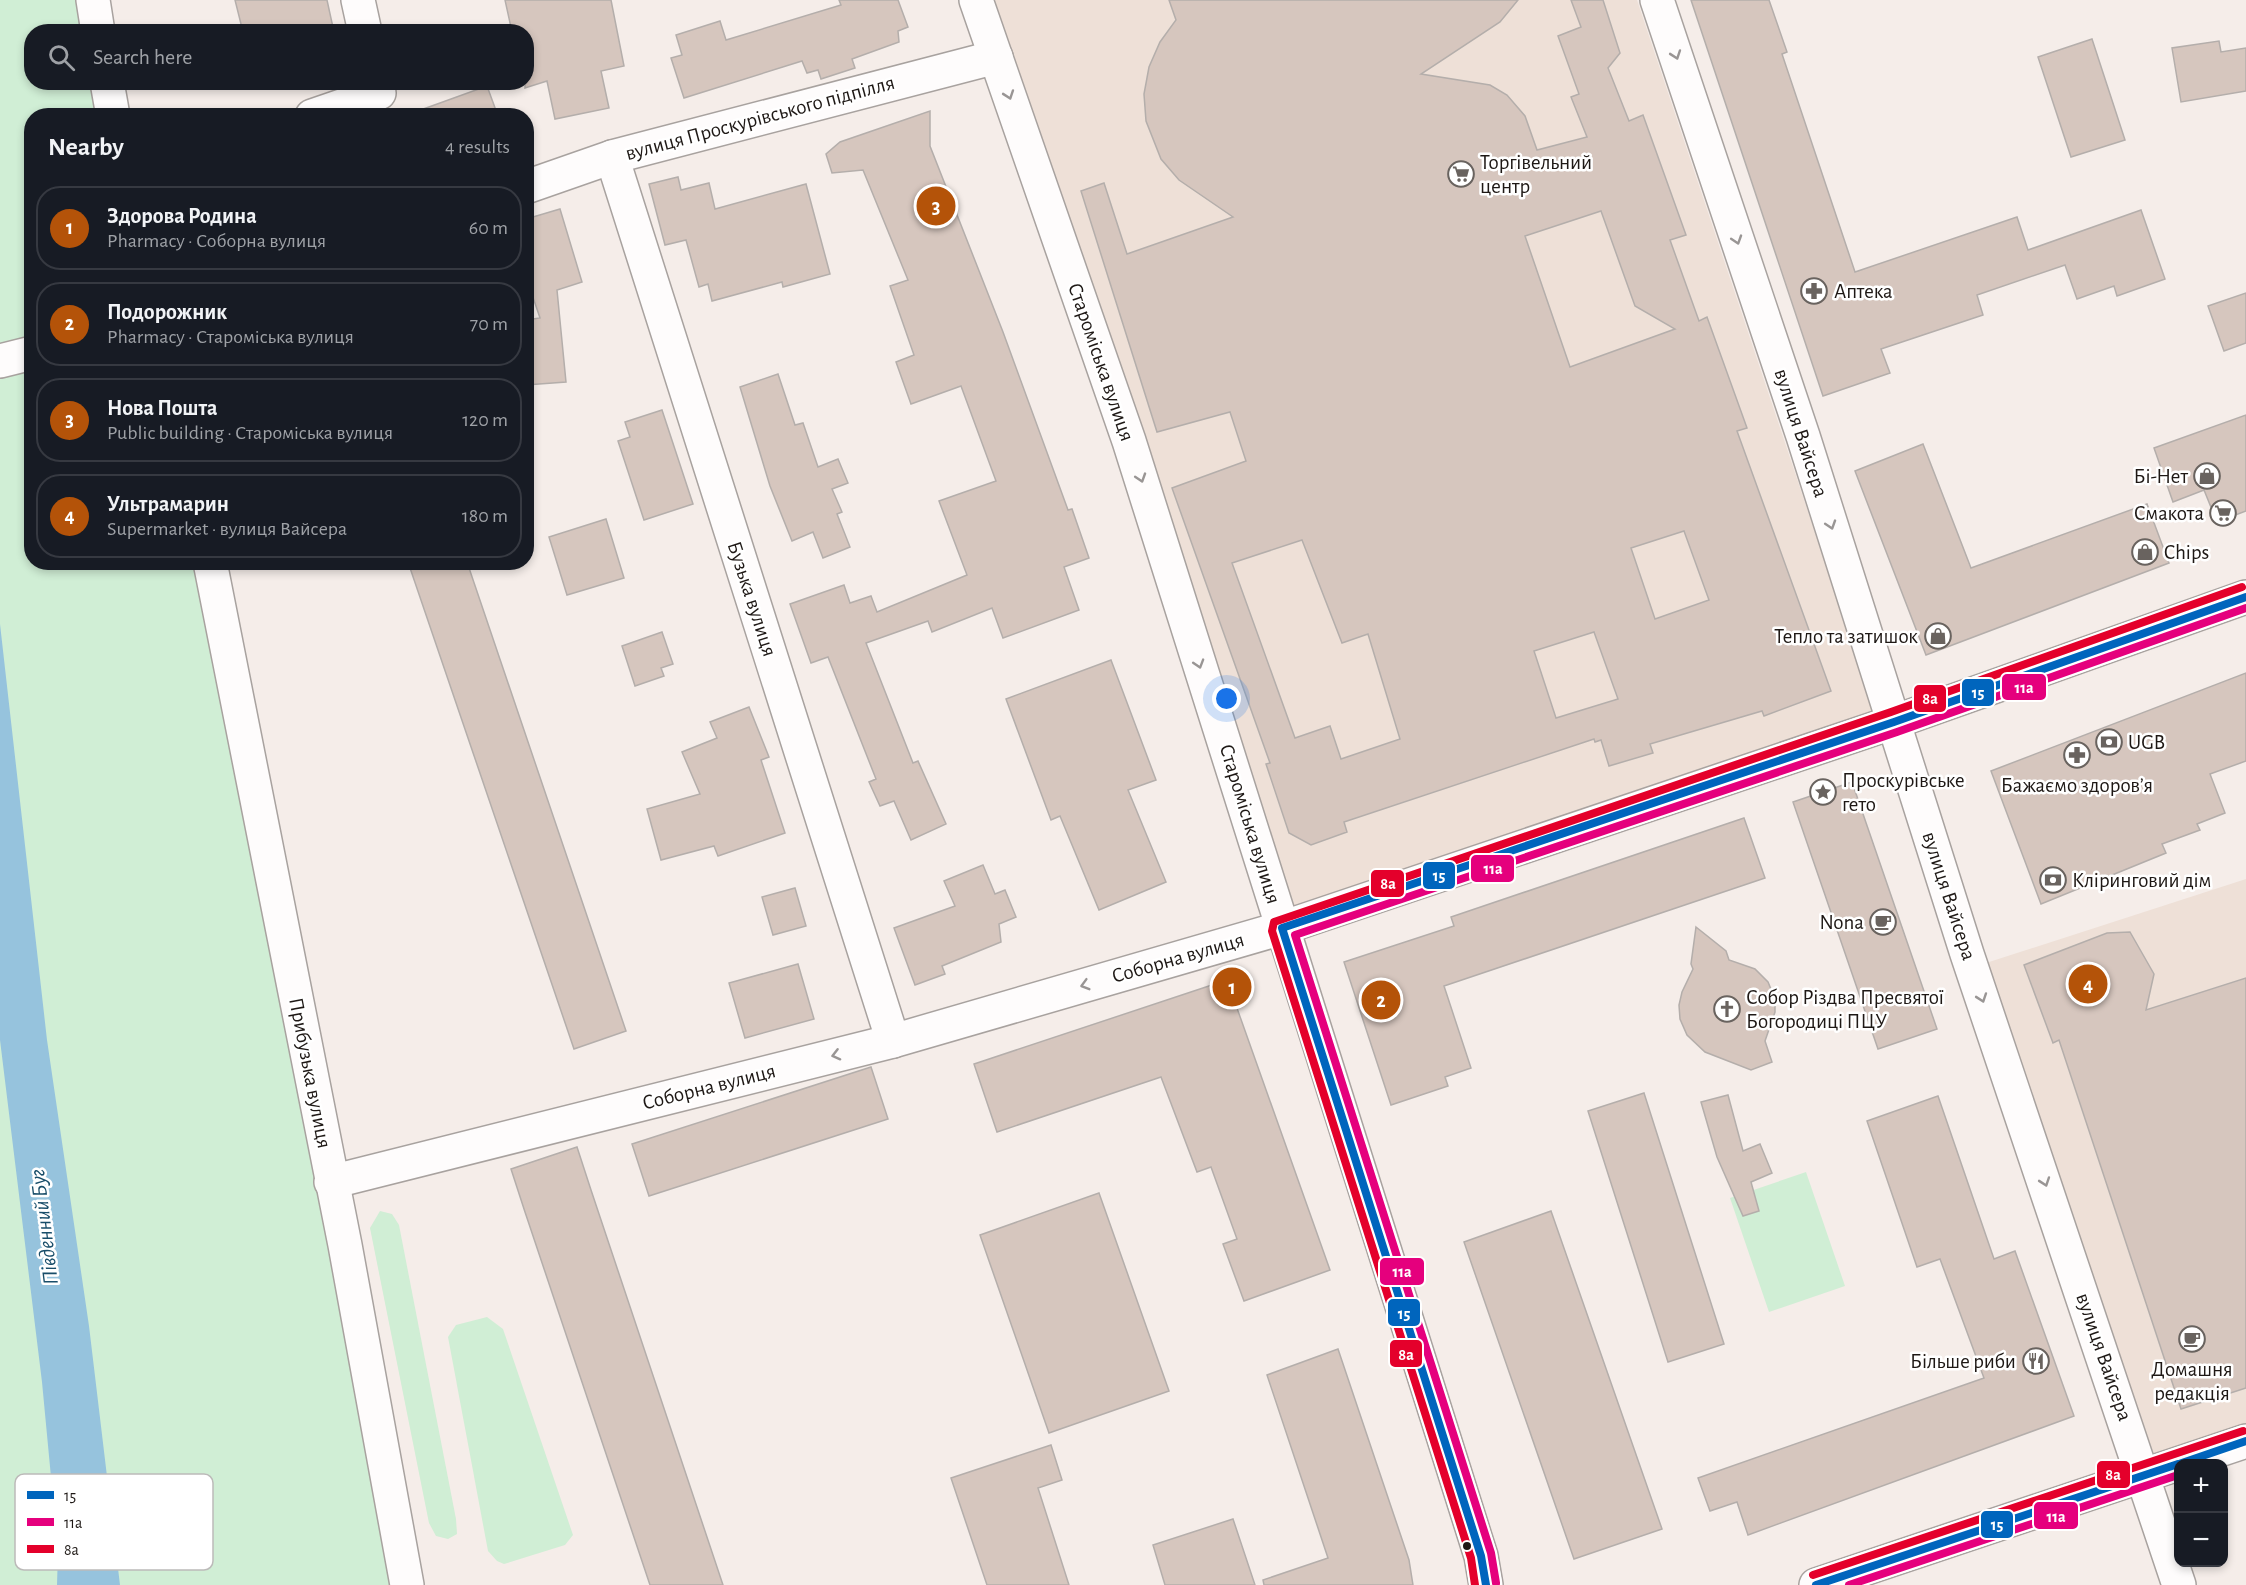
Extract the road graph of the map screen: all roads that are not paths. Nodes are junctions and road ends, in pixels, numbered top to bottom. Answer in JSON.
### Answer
{"nodes":[{"id":1,"x":93,"y":0,"type":"edge"},
{"id":2,"x":358,"y":0,"type":"edge"},
{"id":3,"x":976,"y":0,"type":"edge"},
{"id":4,"x":1657,"y":0,"type":"edge"},
{"id":5,"x":98,"y":24,"type":"edge"},
{"id":6,"x":363,"y":24,"type":"edge"},
{"id":7,"x":996,"y":57,"type":"junction"},
{"id":8,"x":108,"y":90,"type":"edge"},
{"id":9,"x":378,"y":90,"type":"edge"},
{"id":10,"x":112,"y":108,"type":"edge"},
{"id":11,"x":335,"y":108,"type":"edge"},
{"id":12,"x":612,"y":157,"type":"junction"},
{"id":13,"x":534,"y":185,"type":"edge"},
{"id":14,"x":212,"y":570,"type":"edge"},
{"id":15,"x":2246,"y":597,"type":"edge"},
{"id":16,"x":1893,"y":722,"type":"junction"},
{"id":17,"x":1282,"y":928,"type":"junction"},
{"id":18,"x":893,"y":1041,"type":"junction"},
{"id":19,"x":331,"y":1182,"type":"junction"},
{"id":20,"x":2246,"y":1441,"type":"edge"},
{"id":21,"x":2144,"y":1474,"type":"junction"},
{"id":22,"x":407,"y":1585,"type":"edge"},
{"id":23,"x":1486,"y":1585,"type":"edge"},
{"id":24,"x":1816,"y":1585,"type":"edge"},
{"id":25,"x":2180,"y":1585,"type":"edge"}],
"edges":[{"from":1,"to":5,"type":"street"},
{"from":2,"to":6,"type":"street"},
{"from":3,"to":7,"type":"street","name":"Староміська вулиця"},
{"from":4,"to":16,"type":"street","name":"вулиця Вайсера","one_way":true},
{"from":7,"to":12,"type":"street","name":"вулиця Проскурівського підпілля"},
{"from":7,"to":17,"type":"street","name":"Староміська вулиця","one_way":true},
{"from":8,"to":10,"type":"street"},
{"from":9,"to":11,"type":"street"},
{"from":12,"to":13,"type":"street","name":"вулиця Проскурівського підпілля"},
{"from":12,"to":18,"type":"street","name":"Бузька вулиця"},
{"from":14,"to":19,"type":"street","name":"Прибузька вулиця"},
{"from":15,"to":16,"type":"street","name":"Соборна вулиця"},
{"from":16,"to":17,"type":"street","name":"Соборна вулиця"},
{"from":16,"to":21,"type":"street","name":"вулиця Вайсера","one_way":true},
{"from":17,"to":18,"type":"street","name":"Соборна вулиця","one_way":true},
{"from":17,"to":23,"type":"street","name":"Староміська вулиця"},
{"from":18,"to":19,"type":"street","name":"Соборна вулиця","one_way":true},
{"from":19,"to":22,"type":"street","name":"Прибузька вулиця"},
{"from":20,"to":21,"type":"street"},
{"from":21,"to":24,"type":"street"},
{"from":21,"to":25,"type":"street","name":"вулиця Вайсера"}]}
